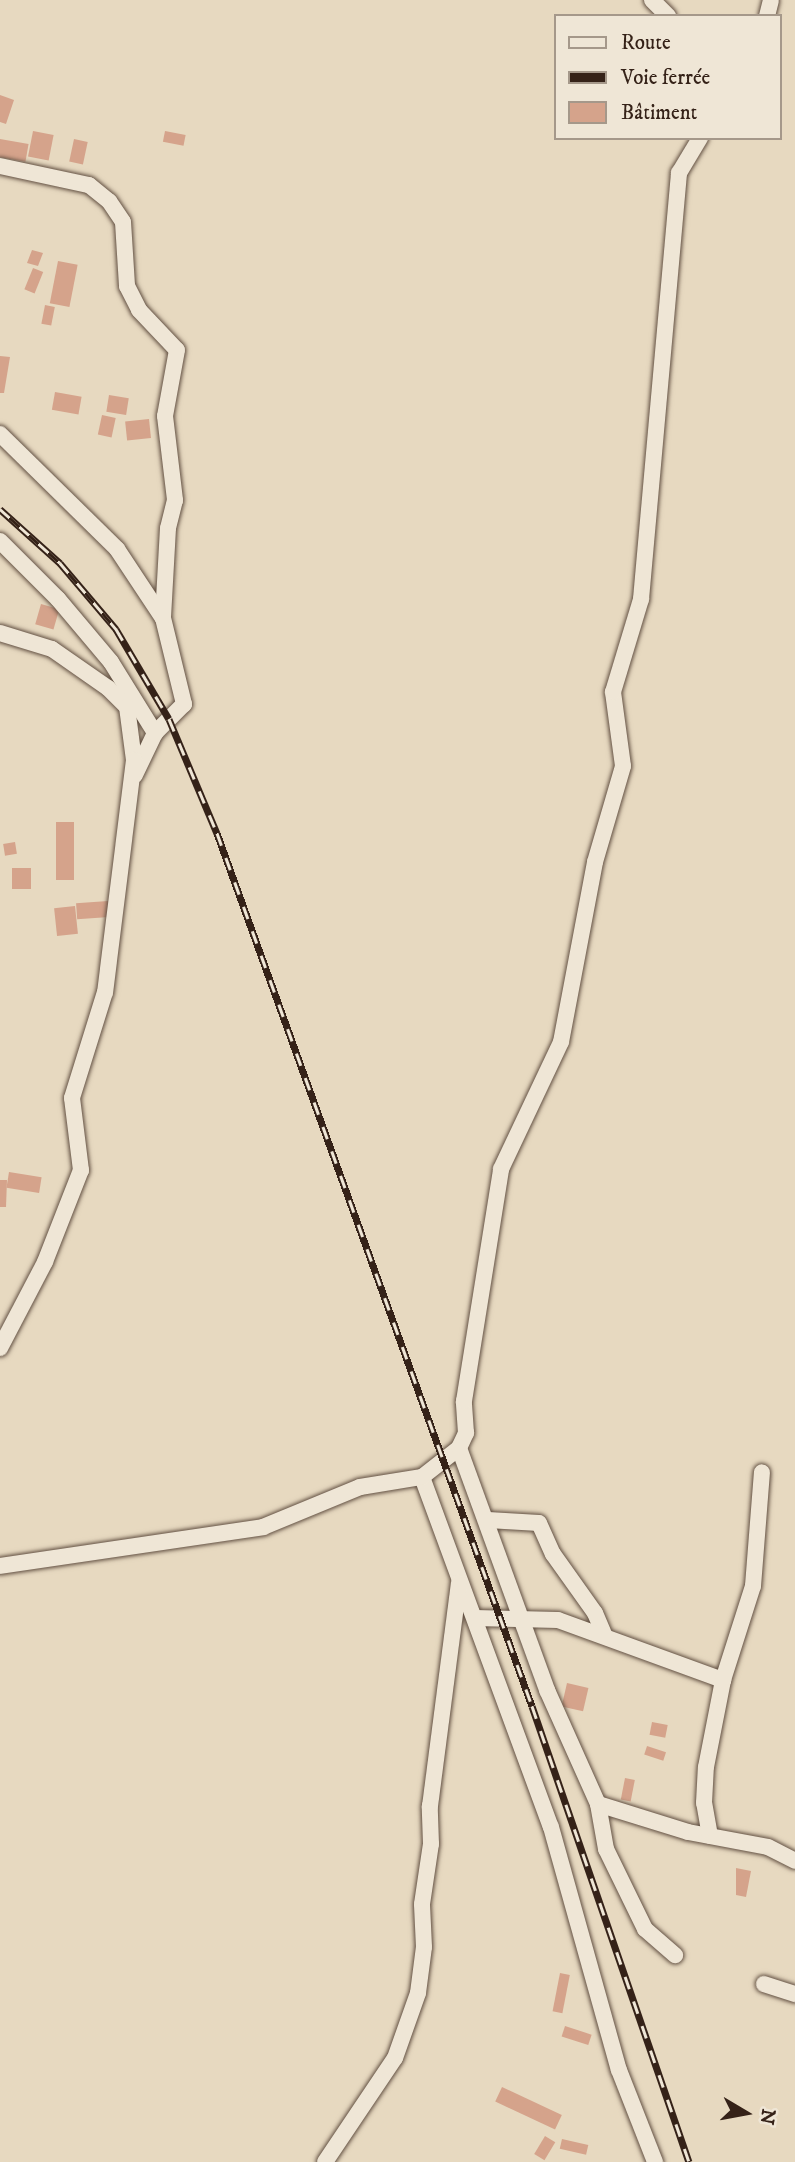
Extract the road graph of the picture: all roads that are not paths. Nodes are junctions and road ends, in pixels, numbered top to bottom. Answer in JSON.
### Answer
{"nodes":[{"id":1,"x":652,"y":0,"type":"edge"},
{"id":2,"x":666,"y":14,"type":"edge"},
{"id":3,"x":699,"y":140,"type":"edge"},
{"id":4,"x":0,"y":166,"type":"edge"},
{"id":5,"x":0,"y":434,"type":"edge"},
{"id":6,"x":0,"y":541,"type":"edge"},
{"id":7,"x":163,"y":618,"type":"junction"},
{"id":8,"x":0,"y":633,"type":"edge"},
{"id":9,"x":155,"y":733,"type":"junction"},
{"id":10,"x":130,"y":784,"type":"junction"},
{"id":11,"x":0,"y":1348,"type":"edge"},
{"id":12,"x":459,"y":1448,"type":"junction"},
{"id":13,"x":762,"y":1472,"type":"dead end"},
{"id":14,"x":422,"y":1477,"type":"junction"},
{"id":15,"x":488,"y":1520,"type":"junction"},
{"id":16,"x":0,"y":1566,"type":"edge"},
{"id":17,"x":460,"y":1577,"type":"junction"},
{"id":18,"x":523,"y":1617,"type":"junction"},
{"id":19,"x":475,"y":1618,"type":"junction"},
{"id":20,"x":604,"y":1634,"type":"junction"},
{"id":21,"x":723,"y":1680,"type":"junction"},
{"id":22,"x":598,"y":1804,"type":"junction"},
{"id":23,"x":710,"y":1836,"type":"junction"},
{"id":24,"x":795,"y":1861,"type":"edge"},
{"id":25,"x":675,"y":1955,"type":"dead end"},
{"id":26,"x":764,"y":1984,"type":"dead end"},
{"id":27,"x":795,"y":1994,"type":"edge"},
{"id":28,"x":325,"y":2162,"type":"edge"},
{"id":29,"x":655,"y":2162,"type":"edge"}],
"edges":[{"from":1,"to":2,"type":"street"},
{"from":3,"to":12,"type":"street"},
{"from":4,"to":7,"type":"street"},
{"from":5,"to":7,"type":"street"},
{"from":6,"to":9,"type":"street"},
{"from":7,"to":9,"type":"street"},
{"from":8,"to":10,"type":"street"},
{"from":9,"to":10,"type":"street"},
{"from":10,"to":11,"type":"street"},
{"from":12,"to":14,"type":"street"},
{"from":12,"to":15,"type":"street"},
{"from":13,"to":21,"type":"street"},
{"from":14,"to":16,"type":"street"},
{"from":14,"to":17,"type":"street"},
{"from":15,"to":18,"type":"street"},
{"from":15,"to":20,"type":"street"},
{"from":17,"to":19,"type":"street"},
{"from":17,"to":28,"type":"street"},
{"from":18,"to":19,"type":"street"},
{"from":18,"to":20,"type":"street"},
{"from":18,"to":22,"type":"street"},
{"from":19,"to":29,"type":"street"},
{"from":20,"to":21,"type":"street"},
{"from":21,"to":23,"type":"street"},
{"from":22,"to":23,"type":"street"},
{"from":22,"to":25,"type":"street"},
{"from":23,"to":24,"type":"street"},
{"from":26,"to":27,"type":"street"}]}
